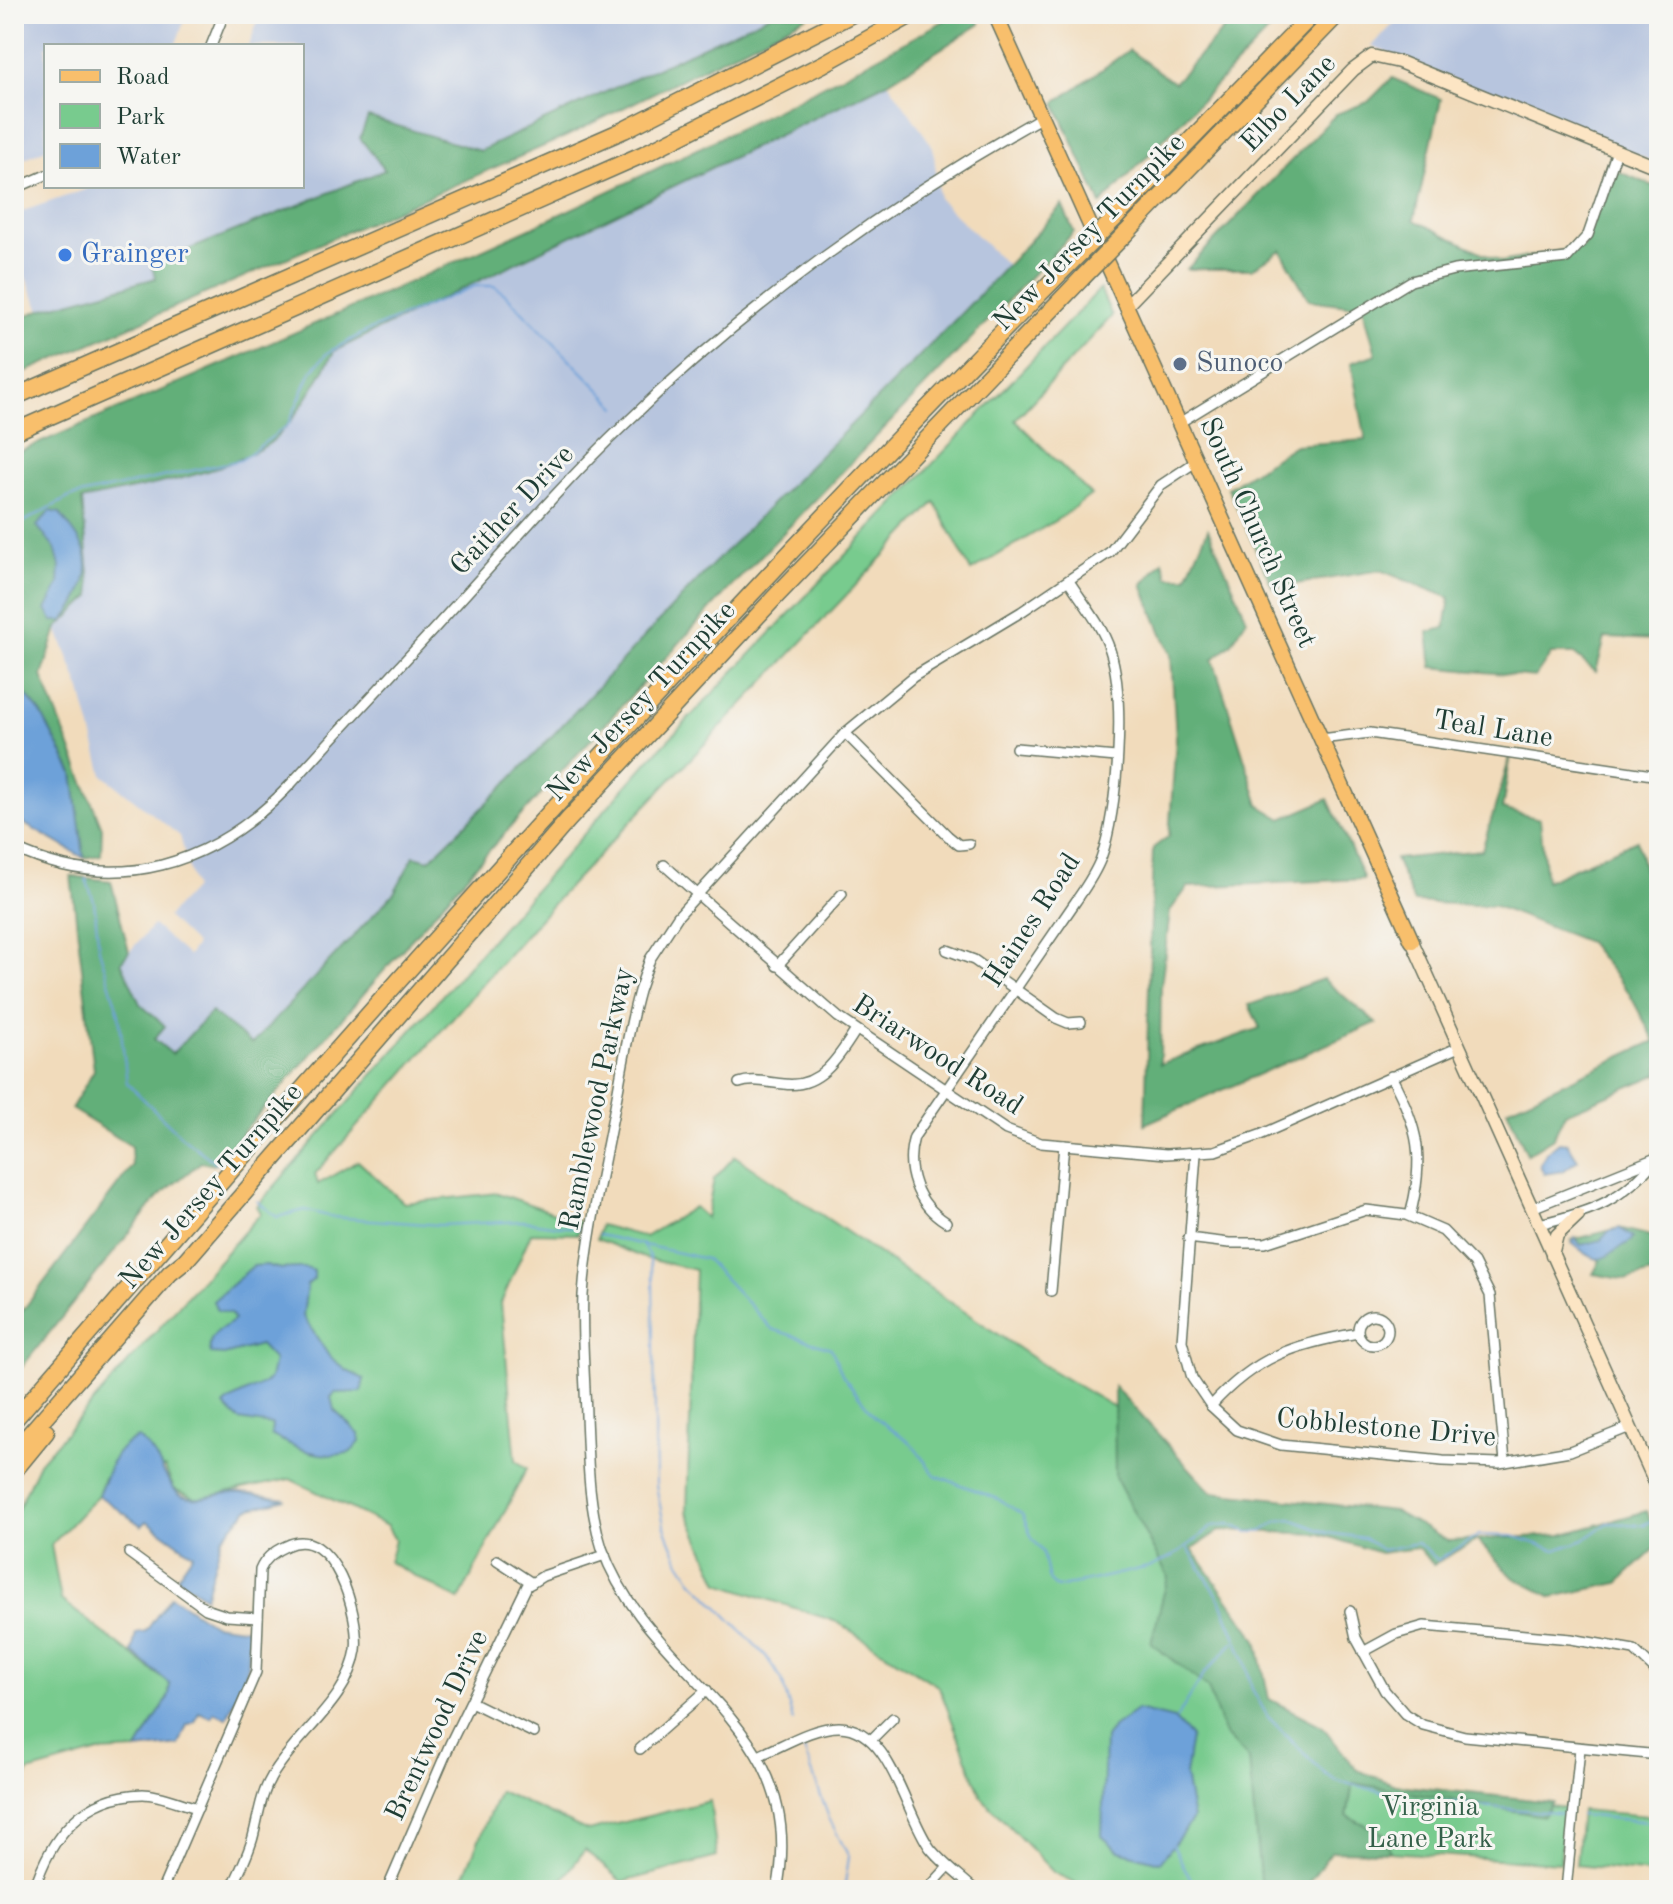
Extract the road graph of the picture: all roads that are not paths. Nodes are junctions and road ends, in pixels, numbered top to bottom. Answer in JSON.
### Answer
{"nodes":[{"id":1,"x":224,"y":14,"type":"edge"},
{"id":2,"x":852,"y":14,"type":"edge"},
{"id":3,"x":913,"y":14,"type":"edge"},
{"id":4,"x":1313,"y":14,"type":"edge"},
{"id":5,"x":1338,"y":14,"type":"edge"},
{"id":6,"x":1000,"y":16,"type":"edge"},
{"id":7,"x":212,"y":44,"type":"edge"},
{"id":8,"x":1042,"y":117,"type":"junction"},
{"id":9,"x":1617,"y":151,"type":"junction"},
{"id":10,"x":1659,"y":168,"type":"edge"},
{"id":11,"x":44,"y":176,"type":"edge"},
{"id":12,"x":14,"y":189,"type":"edge"},
{"id":13,"x":1127,"y":305,"type":"junction"},
{"id":14,"x":14,"y":397,"type":"edge"},
{"id":15,"x":1179,"y":423,"type":"junction"},
{"id":16,"x":14,"y":432,"type":"edge"},
{"id":17,"x":1197,"y":461,"type":"junction"},
{"id":18,"x":1069,"y":581,"type":"junction"},
{"id":19,"x":845,"y":733,"type":"junction"},
{"id":20,"x":1321,"y":739,"type":"junction"},
{"id":21,"x":1016,"y":748,"type":"dead end"},
{"id":22,"x":1116,"y":757,"type":"junction"},
{"id":23,"x":1659,"y":776,"type":"edge"},
{"id":24,"x":969,"y":844,"type":"dead end"},
{"id":25,"x":14,"y":848,"type":"edge"},
{"id":26,"x":664,"y":865,"type":"dead end"},
{"id":27,"x":697,"y":894,"type":"junction"},
{"id":28,"x":842,"y":894,"type":"dead end"},
{"id":29,"x":1412,"y":941,"type":"joint"},
{"id":30,"x":947,"y":950,"type":"dead end"},
{"id":31,"x":777,"y":966,"type":"junction"},
{"id":32,"x":1015,"y":989,"type":"junction"},
{"id":33,"x":1081,"y":1022,"type":"dead end"},
{"id":34,"x":856,"y":1030,"type":"junction"},
{"id":35,"x":1459,"y":1047,"type":"junction"},
{"id":36,"x":1391,"y":1076,"type":"junction"},
{"id":37,"x":739,"y":1083,"type":"dead end"},
{"id":38,"x":945,"y":1089,"type":"junction"},
{"id":39,"x":1064,"y":1145,"type":"junction"},
{"id":40,"x":1196,"y":1154,"type":"junction"},
{"id":41,"x":1658,"y":1157,"type":"edge"},
{"id":42,"x":1532,"y":1208,"type":"junction"},
{"id":43,"x":1578,"y":1215,"type":"junction"},
{"id":44,"x":1410,"y":1216,"type":"junction"},
{"id":45,"x":946,"y":1222,"type":"dead end"},
{"id":46,"x":1539,"y":1224,"type":"junction"},
{"id":47,"x":1188,"y":1238,"type":"junction"},
{"id":48,"x":1552,"y":1255,"type":"junction"},
{"id":49,"x":185,"y":1261,"type":"junction"},
{"id":50,"x":1051,"y":1291,"type":"dead end"},
{"id":51,"x":123,"y":1295,"type":"junction"},
{"id":52,"x":1358,"y":1333,"type":"dead end"},
{"id":53,"x":1211,"y":1406,"type":"junction"},
{"id":54,"x":14,"y":1407,"type":"edge"},
{"id":55,"x":14,"y":1420,"type":"edge"},
{"id":56,"x":1630,"y":1427,"type":"junction"},
{"id":57,"x":14,"y":1452,"type":"edge"},
{"id":58,"x":1505,"y":1462,"type":"junction"},
{"id":59,"x":14,"y":1471,"type":"edge"},
{"id":60,"x":1659,"y":1491,"type":"edge"},
{"id":61,"x":129,"y":1553,"type":"dead end"},
{"id":62,"x":605,"y":1555,"type":"junction"},
{"id":63,"x":497,"y":1560,"type":"dead end"},
{"id":64,"x":532,"y":1583,"type":"junction"},
{"id":65,"x":1350,"y":1611,"type":"dead end"},
{"id":66,"x":258,"y":1618,"type":"junction"},
{"id":67,"x":1363,"y":1652,"type":"junction"},
{"id":68,"x":1659,"y":1681,"type":"edge"},
{"id":69,"x":707,"y":1690,"type":"junction"},
{"id":70,"x":471,"y":1702,"type":"junction"},
{"id":71,"x":893,"y":1718,"type":"dead end"},
{"id":72,"x":534,"y":1733,"type":"dead end"},
{"id":73,"x":1659,"y":1738,"type":"edge"},
{"id":74,"x":872,"y":1739,"type":"junction"},
{"id":75,"x":1580,"y":1748,"type":"junction"},
{"id":76,"x":640,"y":1749,"type":"dead end"},
{"id":77,"x":1657,"y":1755,"type":"edge"},
{"id":78,"x":758,"y":1756,"type":"junction"},
{"id":79,"x":198,"y":1808,"type":"junction"},
{"id":80,"x":948,"y":1867,"type":"junction"},
{"id":81,"x":34,"y":1890,"type":"edge"},
{"id":82,"x":162,"y":1890,"type":"edge"},
{"id":83,"x":231,"y":1890,"type":"edge"},
{"id":84,"x":387,"y":1890,"type":"edge"},
{"id":85,"x":777,"y":1890,"type":"edge"},
{"id":86,"x":927,"y":1890,"type":"edge"},
{"id":87,"x":975,"y":1890,"type":"edge"},
{"id":88,"x":1566,"y":1890,"type":"edge"}],
"edges":[{"from":1,"to":7,"type":"street"},
{"from":2,"to":14,"type":"highway"},
{"from":3,"to":16,"type":"highway"},
{"from":4,"to":51,"type":"highway","name":"New Jersey Turnpike","bridge":true},
{"from":5,"to":49,"type":"highway","name":"New Jersey Turnpike","bridge":true},
{"from":6,"to":8,"type":"main road","name":"South Church Street"},
{"from":8,"to":13,"type":"main road","name":"South Church Street"},
{"from":8,"to":25,"type":"street","name":"Gaither Drive"},
{"from":9,"to":10,"type":"main road","name":"Elbo Lane"},
{"from":9,"to":13,"type":"main road","name":"Elbo Lane"},
{"from":9,"to":15,"type":"street"},
{"from":11,"to":12,"type":"street"},
{"from":13,"to":15,"type":"main road","name":"South Church Street"},
{"from":15,"to":17,"type":"main road","name":"South Church Street"},
{"from":17,"to":18,"type":"street","name":"Ramblewood Parkway"},
{"from":17,"to":20,"type":"main road","name":"South Church Street"},
{"from":18,"to":19,"type":"street","name":"Ramblewood Parkway"},
{"from":18,"to":22,"type":"street","name":"Haines Road"},
{"from":19,"to":24,"type":"street"},
{"from":19,"to":27,"type":"street","name":"Ramblewood Parkway"},
{"from":20,"to":23,"type":"street","name":"Teal Lane"},
{"from":20,"to":29,"type":"main road","name":"South Church Street"},
{"from":21,"to":22,"type":"street"},
{"from":22,"to":32,"type":"street","name":"Haines Road"},
{"from":26,"to":27,"type":"street","name":"Briarwood Road"},
{"from":27,"to":31,"type":"street","name":"Briarwood Road"},
{"from":27,"to":62,"type":"street","name":"Ramblewood Parkway"},
{"from":28,"to":31,"type":"street"},
{"from":29,"to":35,"type":"main road"},
{"from":30,"to":32,"type":"street"},
{"from":31,"to":34,"type":"street","name":"Briarwood Road"},
{"from":32,"to":33,"type":"street"},
{"from":32,"to":38,"type":"street","name":"Haines Road"},
{"from":34,"to":37,"type":"street"},
{"from":34,"to":38,"type":"street","name":"Briarwood Road"},
{"from":35,"to":36,"type":"street","name":"Briarwood Road"},
{"from":35,"to":42,"type":"main road"},
{"from":36,"to":40,"type":"street","name":"Briarwood Road"},
{"from":36,"to":44,"type":"street"},
{"from":38,"to":39,"type":"street","name":"Briarwood Road"},
{"from":38,"to":45,"type":"street","name":"Haines Road"},
{"from":39,"to":40,"type":"street","name":"Briarwood Road"},
{"from":39,"to":50,"type":"street"},
{"from":40,"to":47,"type":"street","name":"Cobblestone Drive"},
{"from":41,"to":42,"type":"street"},
{"from":41,"to":43,"type":"street"},
{"from":42,"to":46,"type":"main road"},
{"from":43,"to":46,"type":"street"},
{"from":43,"to":48,"type":"main road"},
{"from":44,"to":47,"type":"street"},
{"from":44,"to":58,"type":"street"},
{"from":46,"to":48,"type":"main road"},
{"from":47,"to":53,"type":"street","name":"Cobblestone Drive"},
{"from":48,"to":56,"type":"main road"},
{"from":49,"to":57,"type":"highway","name":"New Jersey Turnpike"},
{"from":49,"to":59,"type":"highway"},
{"from":51,"to":54,"type":"highway"},
{"from":51,"to":55,"type":"highway","name":"New Jersey Turnpike"},
{"from":52,"to":53,"type":"street"},
{"from":53,"to":58,"type":"street","name":"Cobblestone Drive"},
{"from":56,"to":58,"type":"street","name":"Cobblestone Drive"},
{"from":56,"to":60,"type":"main road"},
{"from":61,"to":66,"type":"street"},
{"from":62,"to":64,"type":"street"},
{"from":62,"to":69,"type":"street","name":"Ramblewood Parkway"},
{"from":63,"to":64,"type":"street"},
{"from":64,"to":70,"type":"street","name":"Brentwood Drive"},
{"from":65,"to":67,"type":"street"},
{"from":66,"to":79,"type":"street"},
{"from":66,"to":83,"type":"street"},
{"from":67,"to":68,"type":"street"},
{"from":67,"to":75,"type":"street"},
{"from":69,"to":76,"type":"street"},
{"from":69,"to":78,"type":"street","name":"Ramblewood Parkway"},
{"from":70,"to":72,"type":"street"},
{"from":70,"to":84,"type":"street","name":"Brentwood Drive"},
{"from":71,"to":74,"type":"street"},
{"from":73,"to":77,"type":"street"},
{"from":74,"to":78,"type":"street"},
{"from":74,"to":80,"type":"street"},
{"from":75,"to":77,"type":"street"},
{"from":75,"to":88,"type":"street"},
{"from":78,"to":85,"type":"street","name":"Ramblewood Parkway"},
{"from":79,"to":81,"type":"street"},
{"from":79,"to":82,"type":"street"},
{"from":80,"to":86,"type":"street"},
{"from":80,"to":87,"type":"street"}]}
